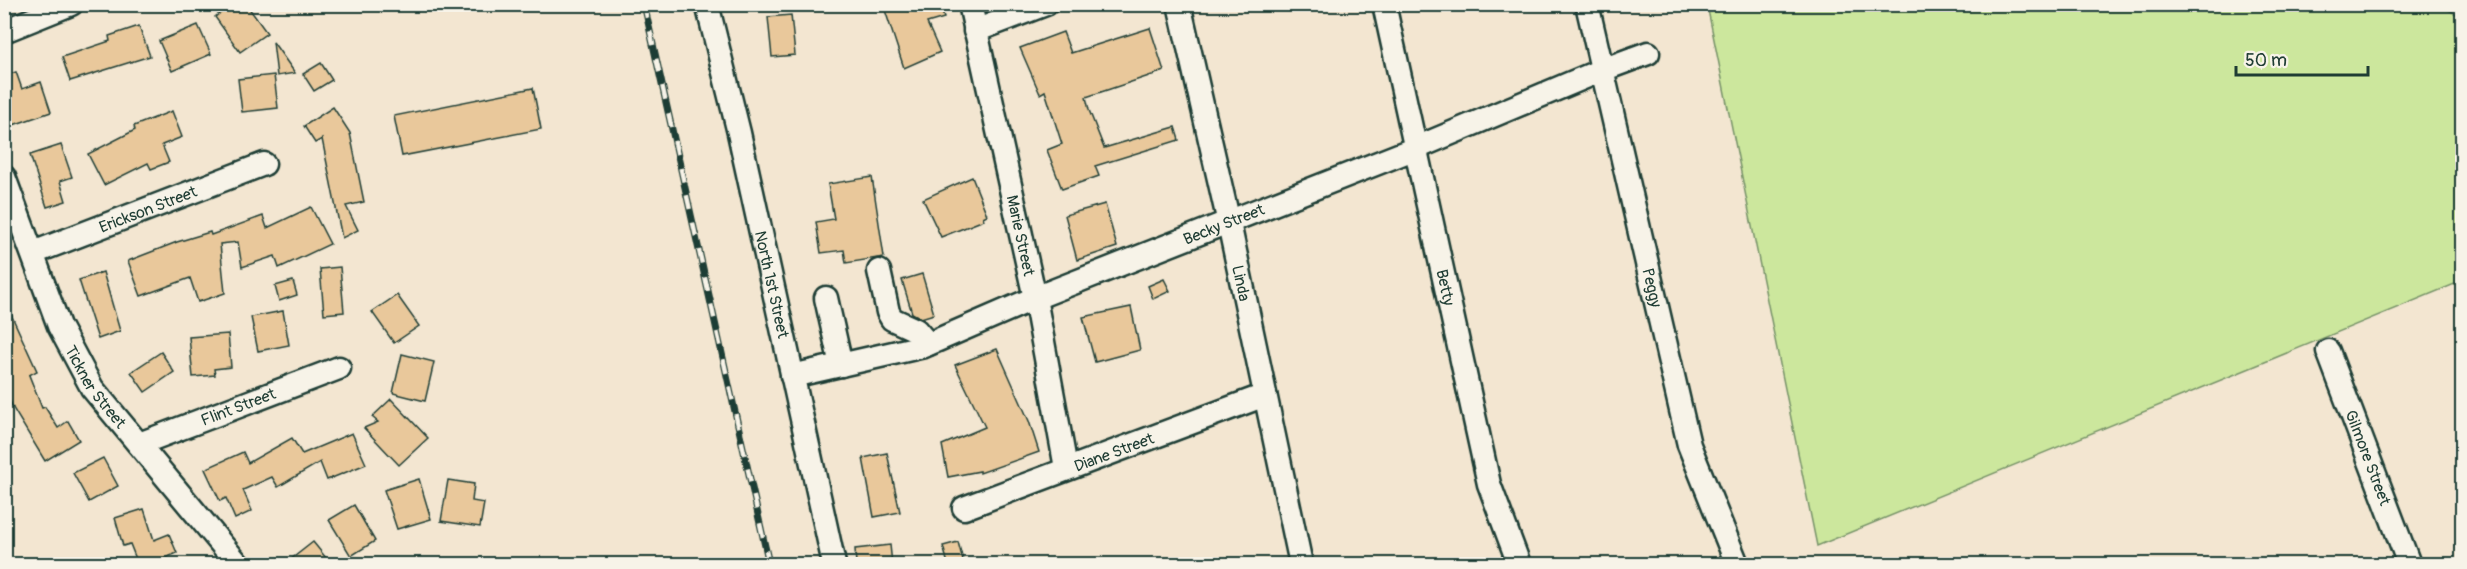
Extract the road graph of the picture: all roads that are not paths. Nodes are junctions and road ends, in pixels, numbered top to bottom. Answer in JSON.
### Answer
{"nodes":[{"id":1,"x":71,"y":4,"type":"edge"},
{"id":2,"x":707,"y":4,"type":"edge"},
{"id":3,"x":970,"y":4,"type":"edge"},
{"id":4,"x":1046,"y":4,"type":"edge"},
{"id":5,"x":1179,"y":4,"type":"edge"},
{"id":6,"x":1384,"y":4,"type":"edge"},
{"id":7,"x":1587,"y":4,"type":"edge"},
{"id":8,"x":4,"y":31,"type":"edge"},
{"id":9,"x":975,"y":31,"type":"junction"},
{"id":10,"x":1648,"y":53,"type":"dead end"},
{"id":11,"x":1602,"y":70,"type":"junction"},
{"id":12,"x":1416,"y":148,"type":"junction"},
{"id":13,"x":264,"y":164,"type":"dead end"},
{"id":14,"x":4,"y":177,"type":"edge"},
{"id":15,"x":10,"y":208,"type":"edge"},
{"id":16,"x":1228,"y":223,"type":"junction"},
{"id":17,"x":33,"y":253,"type":"junction"},
{"id":18,"x":879,"y":271,"type":"dead end"},
{"id":19,"x":826,"y":298,"type":"dead end"},
{"id":20,"x":1035,"y":298,"type":"junction"},
{"id":21,"x":928,"y":344,"type":"junction"},
{"id":22,"x":2328,"y":351,"type":"dead end"},
{"id":23,"x":841,"y":365,"type":"junction"},
{"id":24,"x":339,"y":368,"type":"dead end"},
{"id":25,"x":792,"y":376,"type":"junction"},
{"id":26,"x":1265,"y":394,"type":"junction"},
{"id":27,"x":140,"y":444,"type":"junction"},
{"id":28,"x":1066,"y":468,"type":"junction"},
{"id":29,"x":964,"y":508,"type":"dead end"},
{"id":30,"x":238,"y":564,"type":"edge"},
{"id":31,"x":834,"y":564,"type":"edge"},
{"id":32,"x":1301,"y":564,"type":"edge"},
{"id":33,"x":1519,"y":564,"type":"edge"},
{"id":34,"x":1737,"y":564,"type":"edge"},
{"id":35,"x":2409,"y":564,"type":"edge"}],
"edges":[{"from":1,"to":8,"type":"street"},
{"from":2,"to":25,"type":"street","name":"North 1st Street"},
{"from":3,"to":9,"type":"street","name":"Marie Street"},
{"from":4,"to":9,"type":"street"},
{"from":5,"to":16,"type":"street","name":"Linda"},
{"from":6,"to":12,"type":"street","name":"Betty"},
{"from":7,"to":11,"type":"street","name":"Peggy"},
{"from":9,"to":20,"type":"street","name":"Marie Street"},
{"from":10,"to":11,"type":"street","name":"Becky Street"},
{"from":11,"to":12,"type":"street","name":"Becky Street"},
{"from":11,"to":34,"type":"street","name":"Peggy"},
{"from":12,"to":16,"type":"street","name":"Becky Street"},
{"from":12,"to":33,"type":"street","name":"Betty"},
{"from":13,"to":17,"type":"street","name":"Erickson Street"},
{"from":14,"to":15,"type":"street","name":"Tickner Street"},
{"from":15,"to":17,"type":"street","name":"Tickner Street"},
{"from":16,"to":20,"type":"street","name":"Becky Street"},
{"from":16,"to":26,"type":"street","name":"Linda"},
{"from":17,"to":27,"type":"street","name":"Tickner Street"},
{"from":18,"to":21,"type":"street"},
{"from":19,"to":23,"type":"street"},
{"from":20,"to":21,"type":"street","name":"Becky Street"},
{"from":20,"to":28,"type":"street","name":"Marie Street"},
{"from":21,"to":23,"type":"street","name":"Becky Street"},
{"from":22,"to":35,"type":"street","name":"Gilmore Street"},
{"from":23,"to":25,"type":"street","name":"Becky Street"},
{"from":24,"to":27,"type":"street","name":"Flint Street"},
{"from":25,"to":31,"type":"street","name":"North 1st Street"},
{"from":26,"to":28,"type":"street","name":"Diane Street"},
{"from":26,"to":32,"type":"street","name":"Linda"},
{"from":27,"to":30,"type":"street","name":"Tickner Street"},
{"from":28,"to":29,"type":"street","name":"Diane Street"}]}
